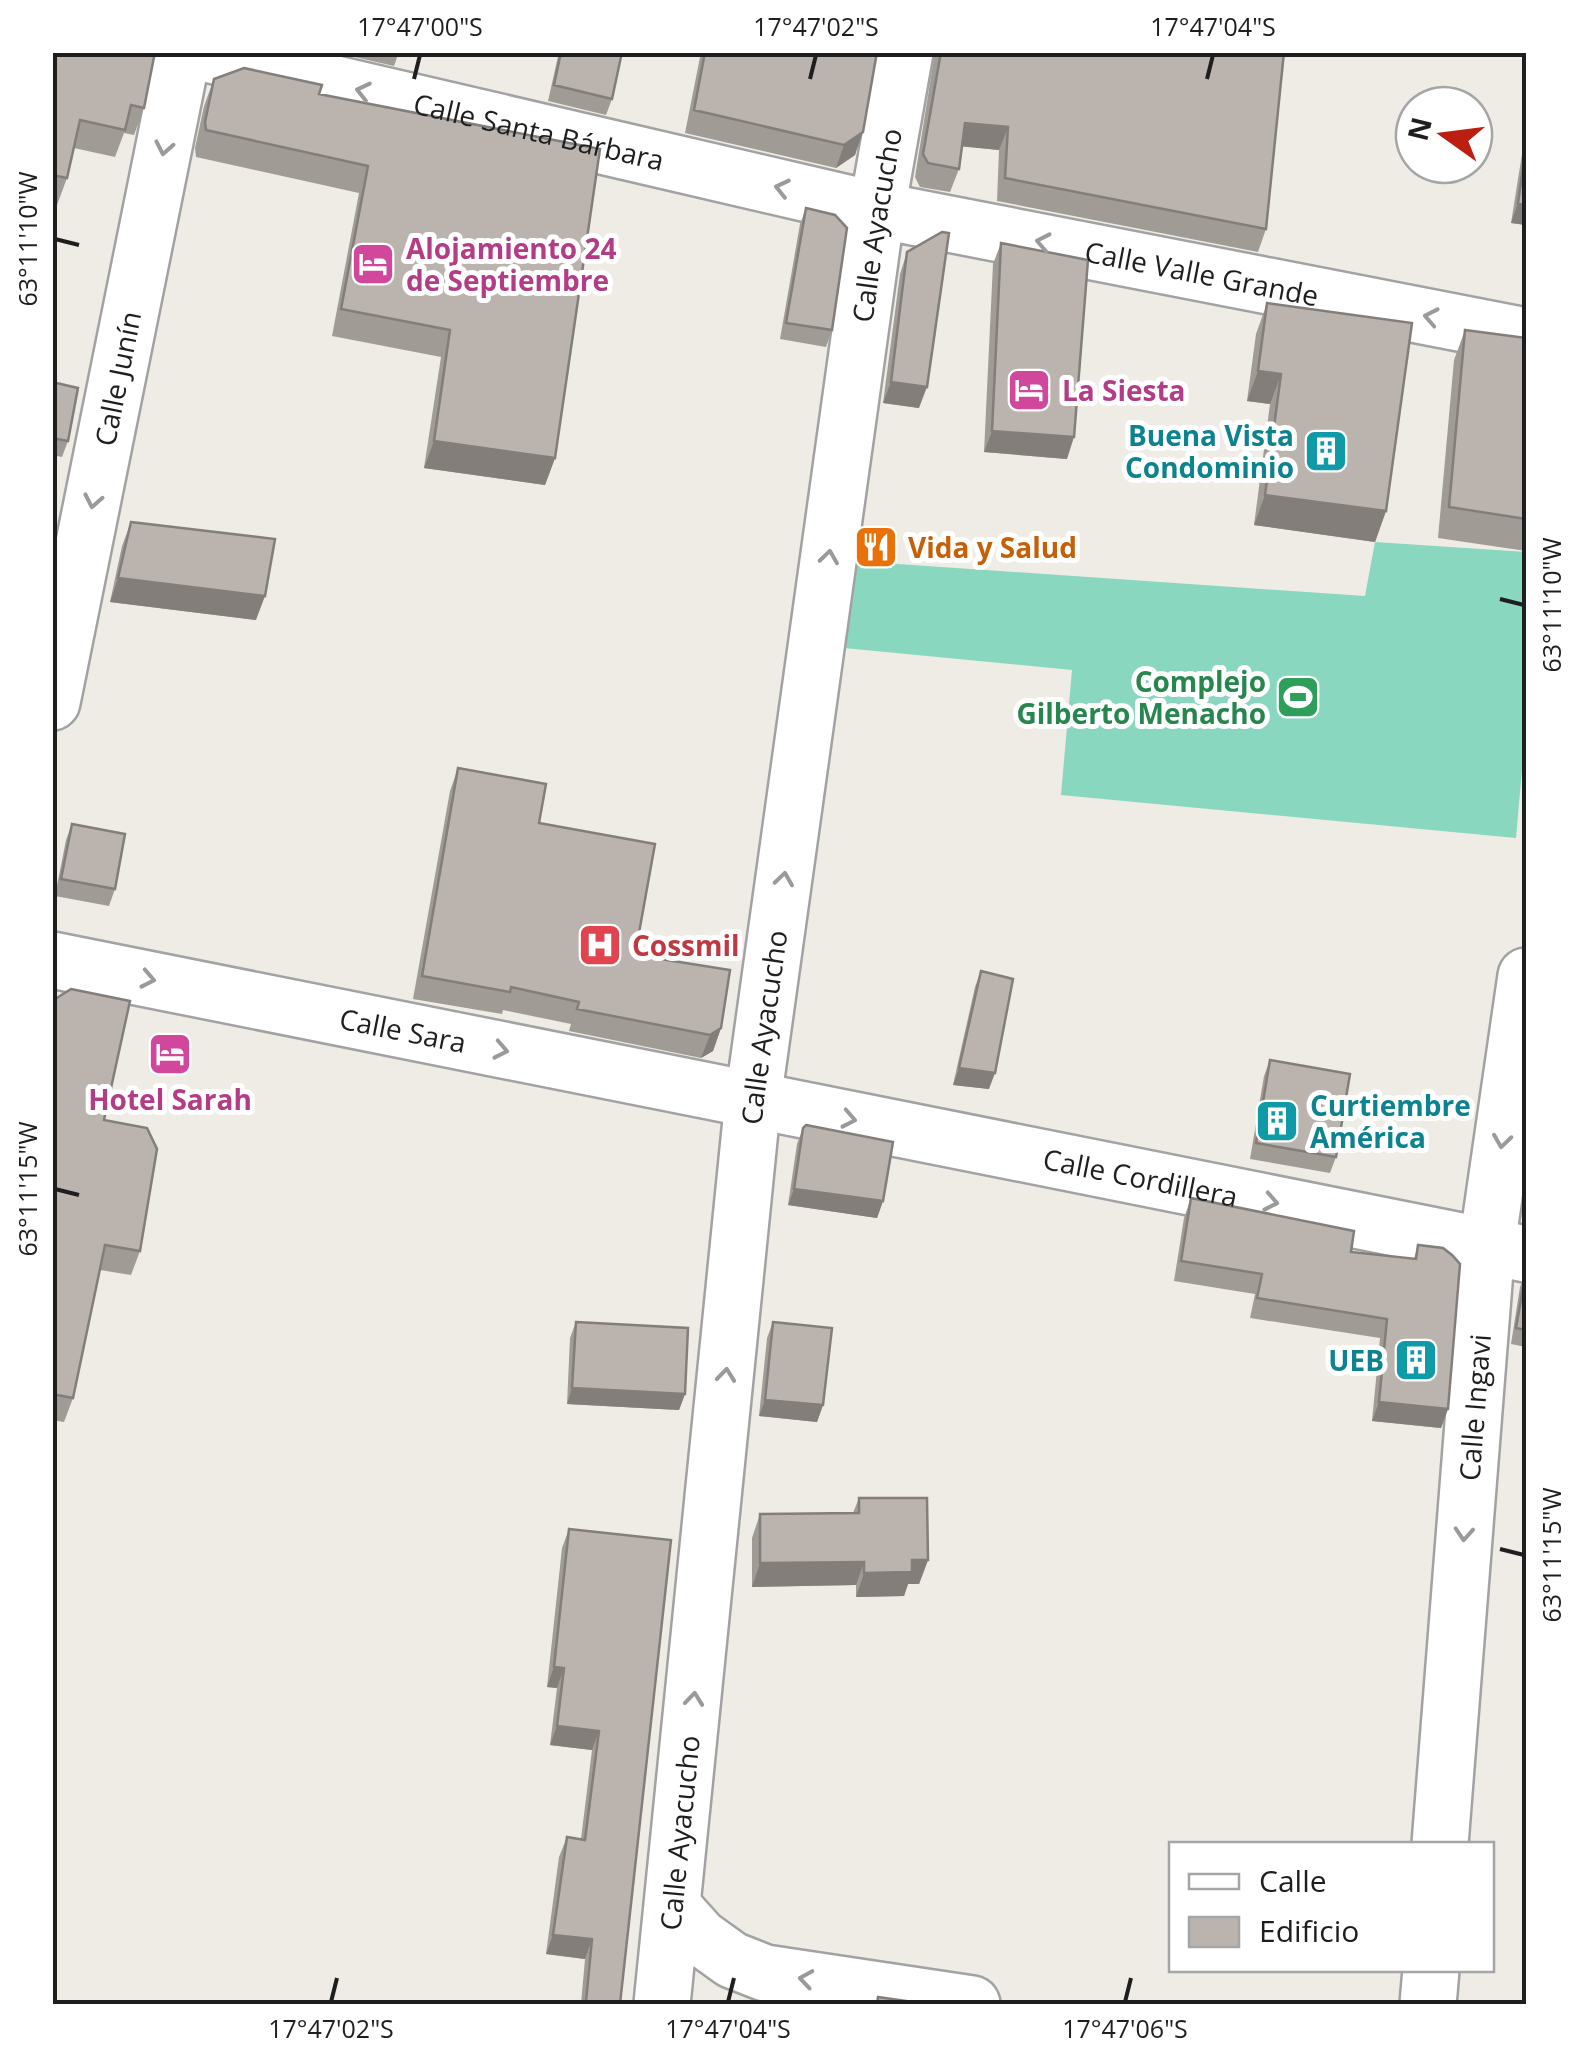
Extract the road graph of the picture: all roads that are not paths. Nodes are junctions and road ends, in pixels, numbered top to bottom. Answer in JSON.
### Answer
{"nodes":[{"id":1,"x":183,"y":52,"type":"edge"},
{"id":2,"x":198,"y":52,"type":"edge"},
{"id":3,"x":906,"y":52,"type":"edge"},
{"id":4,"x":877,"y":210,"type":"junction"},
{"id":5,"x":1526,"y":336,"type":"edge"},
{"id":6,"x":52,"y":702,"type":"edge"},
{"id":7,"x":52,"y":960,"type":"edge"},
{"id":8,"x":1526,"y":976,"type":"edge"},
{"id":9,"x":753,"y":1100,"type":"junction"},
{"id":10,"x":1507,"y":1250,"type":"edge"},
{"id":11,"x":1440,"y":1842,"type":"edge"},
{"id":12,"x":673,"y":1907,"type":"junction"},
{"id":13,"x":1431,"y":1972,"type":"edge"},
{"id":14,"x":662,"y":2004,"type":"edge"},
{"id":15,"x":972,"y":2004,"type":"edge"},
{"id":16,"x":1428,"y":2004,"type":"edge"}],
"edges":[{"from":1,"to":6,"type":"street","name":"Calle Junín","one_way":true},
{"from":4,"to":2,"type":"street","name":"Calle Santa Bárbara","one_way":true},
{"from":3,"to":4,"type":"street","name":"Calle Ayacucho"},
{"from":5,"to":4,"type":"street","name":"Calle Valle Grande","one_way":true},
{"from":9,"to":4,"type":"street","name":"Calle Ayacucho","one_way":true},
{"from":7,"to":9,"type":"street","name":"Calle Sara","one_way":true},
{"from":8,"to":10,"type":"street","name":"Calle Ingavi","one_way":true},
{"from":9,"to":10,"type":"street","name":"Calle Cordillera","one_way":true},
{"from":12,"to":9,"type":"street","name":"Calle Ayacucho","one_way":true},
{"from":10,"to":11,"type":"street","name":"Calle Ingavi","one_way":true},
{"from":12,"to":14,"type":"street","name":"Calle Ayacucho"},
{"from":15,"to":12,"type":"street","one_way":true},
{"from":13,"to":16,"type":"street"}]}
